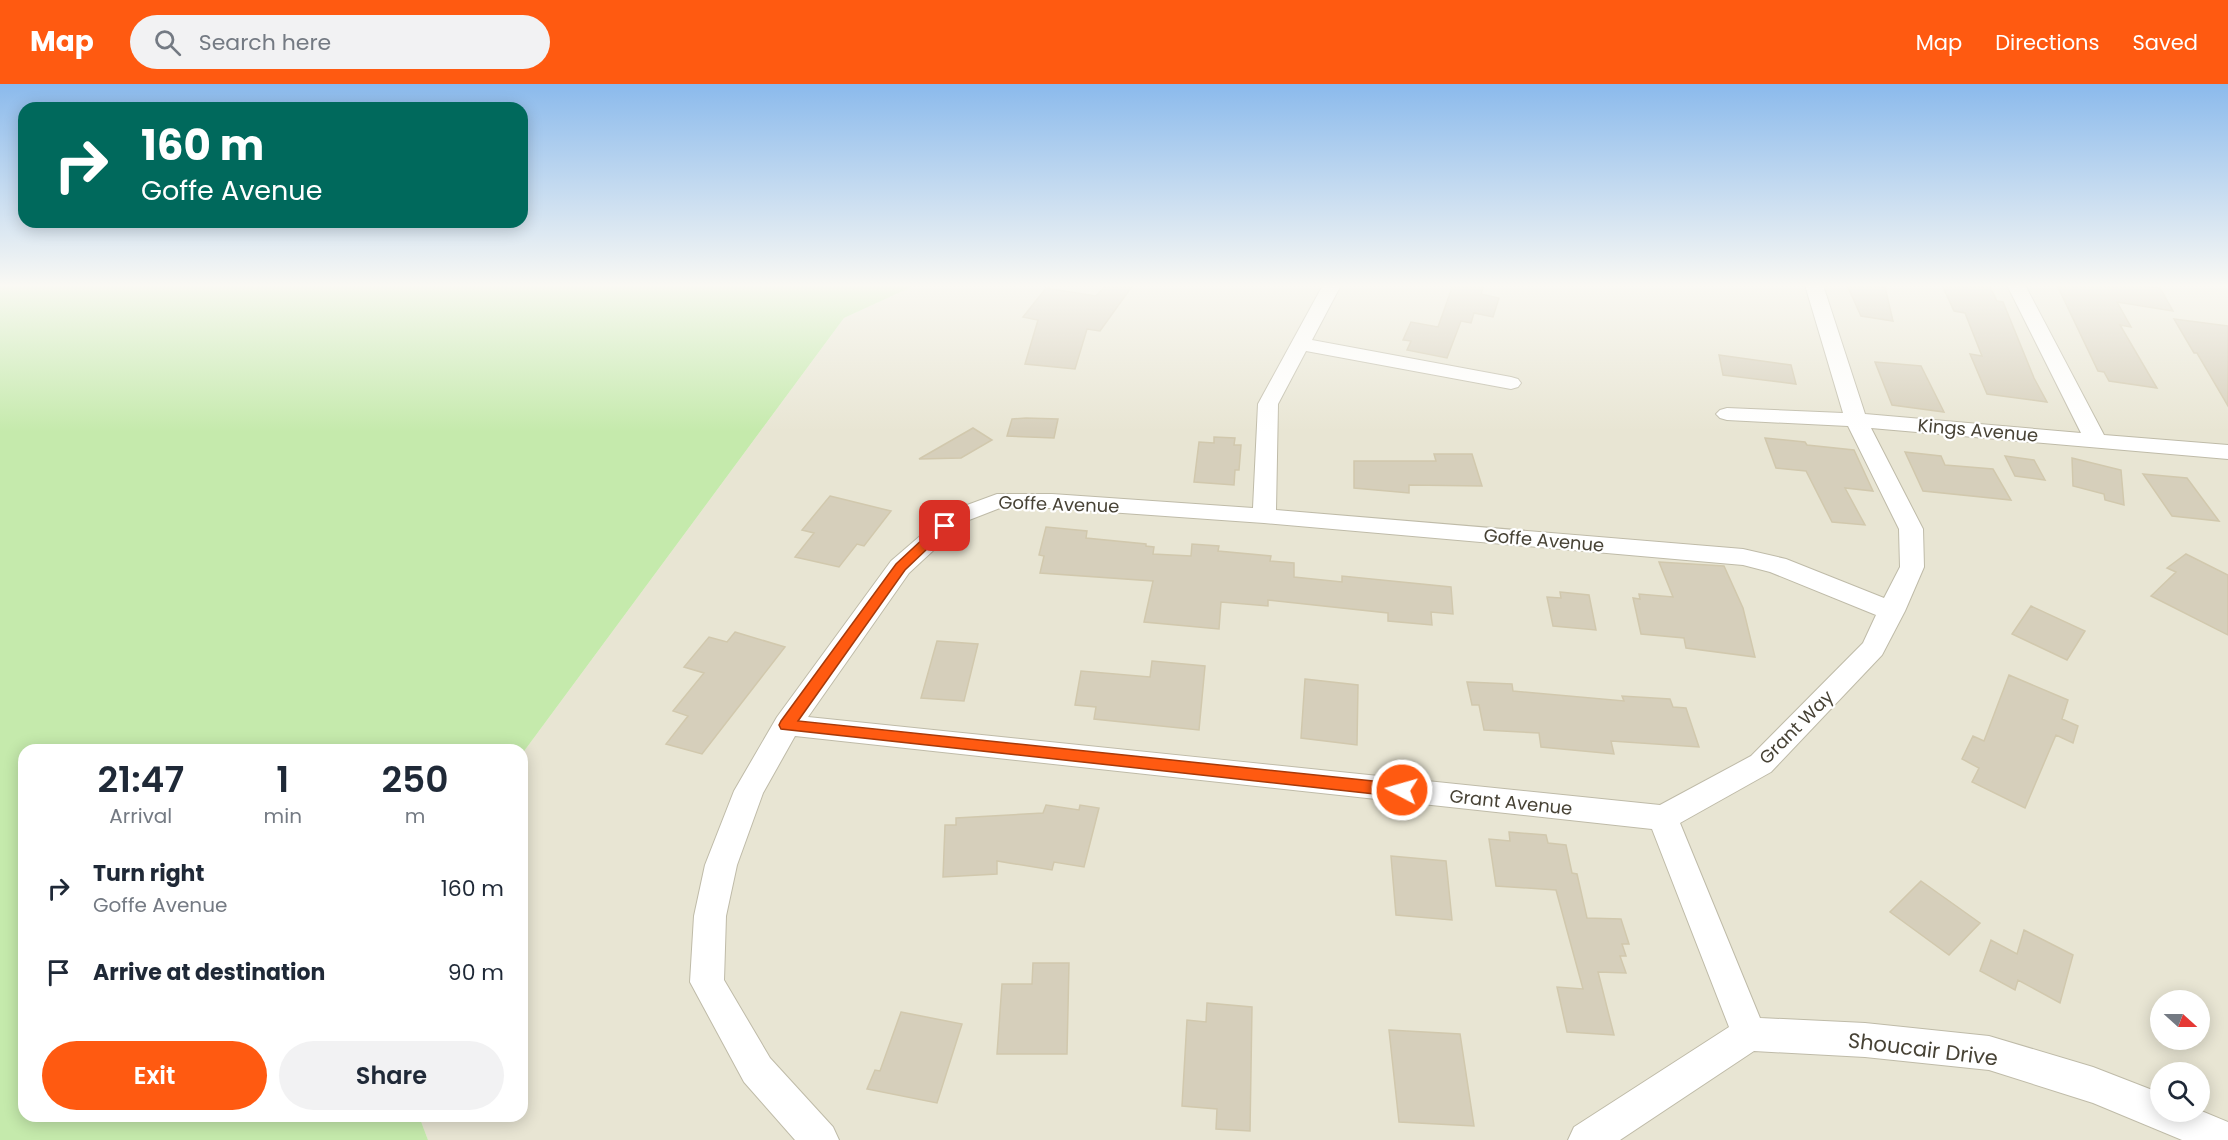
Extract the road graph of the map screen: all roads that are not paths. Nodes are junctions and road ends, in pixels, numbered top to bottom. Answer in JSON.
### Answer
{"nodes":[{"id":1,"x":1305,"y":334,"type":"edge"},
{"id":2,"x":1829,"y":334,"type":"edge"},
{"id":3,"x":2041,"y":334,"type":"edge"},
{"id":4,"x":1300,"y":344,"type":"junction"},
{"id":5,"x":1511,"y":383,"type":"dead end"},
{"id":6,"x":1728,"y":414,"type":"dead end"},
{"id":7,"x":1856,"y":420,"type":"junction"},
{"id":8,"x":2096,"y":441,"type":"junction"},
{"id":9,"x":2228,"y":452,"type":"edge"},
{"id":10,"x":1264,"y":516,"type":"junction"},
{"id":11,"x":1892,"y":611,"type":"junction"},
{"id":12,"x":787,"y":725,"type":"junction"},
{"id":13,"x":1663,"y":818,"type":"junction"},
{"id":14,"x":1749,"y":1034,"type":"junction"},
{"id":15,"x":2150,"y":1108,"type":"edge"},
{"id":16,"x":2184,"y":1122,"type":"edge"},
{"id":17,"x":820,"y":1140,"type":"edge"},
{"id":18,"x":1587,"y":1140,"type":"edge"},
{"id":19,"x":2226,"y":1140,"type":"edge"}],
"edges":[{"from":1,"to":4,"type":"street"},
{"from":2,"to":7,"type":"street","name":"Grant Way"},
{"from":3,"to":8,"type":"street"},
{"from":4,"to":5,"type":"street"},
{"from":4,"to":10,"type":"street"},
{"from":6,"to":7,"type":"street","name":"Kings Avenue"},
{"from":7,"to":8,"type":"street","name":"Kings Avenue"},
{"from":7,"to":11,"type":"street","name":"Grant Way"},
{"from":8,"to":9,"type":"street","name":"Kings Avenue"},
{"from":10,"to":11,"type":"street","name":"Goffe Avenue"},
{"from":10,"to":12,"type":"street","name":"Goffe Avenue"},
{"from":11,"to":13,"type":"street","name":"Grant Way"},
{"from":12,"to":13,"type":"street","name":"Grant Avenue"},
{"from":12,"to":17,"type":"street","name":"Goffe Avenue"},
{"from":13,"to":14,"type":"street"},
{"from":14,"to":15,"type":"street","name":"Shoucair Drive"},
{"from":14,"to":18,"type":"street"},
{"from":16,"to":19,"type":"street","name":"Shoucair Drive"}]}
